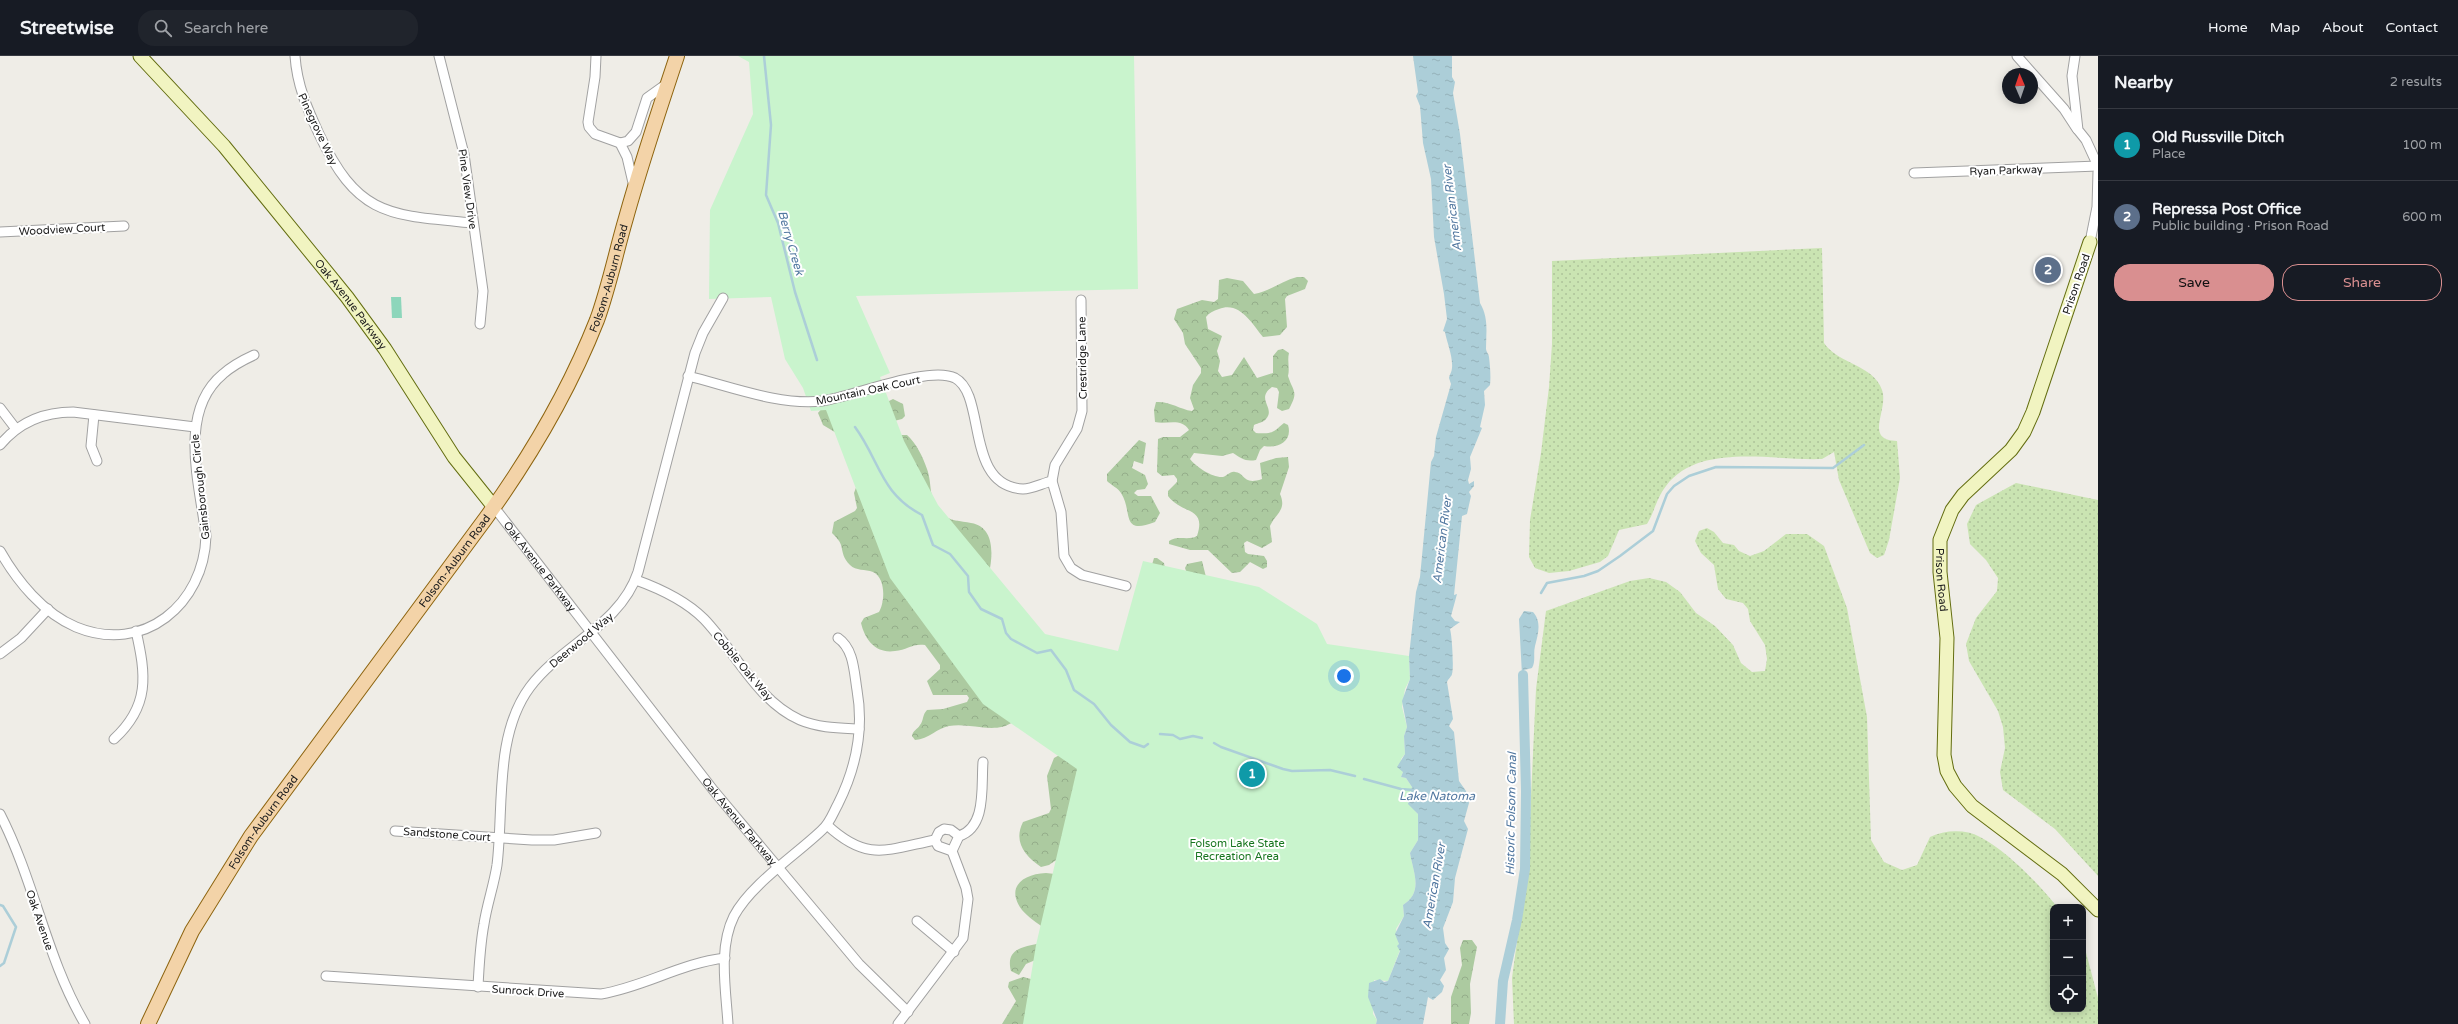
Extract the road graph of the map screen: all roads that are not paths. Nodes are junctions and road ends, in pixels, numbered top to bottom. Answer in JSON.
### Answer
{"nodes":[{"id":1,"x":140,"y":56,"type":"edge"},
{"id":2,"x":294,"y":56,"type":"edge"},
{"id":3,"x":439,"y":56,"type":"edge"},
{"id":4,"x":596,"y":56,"type":"edge"},
{"id":5,"x":677,"y":56,"type":"edge"},
{"id":6,"x":2017,"y":56,"type":"edge"},
{"id":7,"x":2075,"y":56,"type":"edge"},
{"id":8,"x":668,"y":83,"type":"junction"},
{"id":9,"x":2078,"y":130,"type":"junction"},
{"id":10,"x":620,"y":143,"type":"junction"},
{"id":11,"x":2098,"y":166,"type":"edge"},
{"id":12,"x":2098,"y":172,"type":"edge"},
{"id":13,"x":1914,"y":173,"type":"dead end"},
{"id":14,"x":634,"y":189,"type":"junction"},
{"id":15,"x":473,"y":223,"type":"junction"},
{"id":16,"x":124,"y":226,"type":"dead end"},
{"id":17,"x":0,"y":232,"type":"edge"},
{"id":18,"x":2090,"y":242,"type":"joint"},
{"id":19,"x":723,"y":298,"type":"dead end"},
{"id":20,"x":1081,"y":300,"type":"dead end"},
{"id":21,"x":480,"y":324,"type":"dead end"},
{"id":22,"x":254,"y":354,"type":"dead end"},
{"id":23,"x":688,"y":376,"type":"junction"},
{"id":24,"x":0,"y":408,"type":"edge"},
{"id":25,"x":94,"y":415,"type":"junction"},
{"id":26,"x":195,"y":427,"type":"junction"},
{"id":27,"x":16,"y":429,"type":"junction"},
{"id":28,"x":0,"y":445,"type":"edge"},
{"id":29,"x":97,"y":461,"type":"dead end"},
{"id":30,"x":1052,"y":481,"type":"junction"},
{"id":31,"x":494,"y":507,"type":"junction"},
{"id":32,"x":0,"y":551,"type":"edge"},
{"id":33,"x":636,"y":580,"type":"junction"},
{"id":34,"x":1126,"y":586,"type":"dead end"},
{"id":35,"x":48,"y":609,"type":"junction"},
{"id":36,"x":136,"y":631,"type":"junction"},
{"id":37,"x":591,"y":631,"type":"junction"},
{"id":38,"x":838,"y":638,"type":"dead end"},
{"id":39,"x":0,"y":654,"type":"edge"},
{"id":40,"x":859,"y":729,"type":"junction"},
{"id":41,"x":114,"y":739,"type":"dead end"},
{"id":42,"x":983,"y":762,"type":"dead end"},
{"id":43,"x":0,"y":814,"type":"edge"},
{"id":44,"x":827,"y":825,"type":"junction"},
{"id":45,"x":395,"y":831,"type":"dead end"},
{"id":46,"x":596,"y":833,"type":"dead end"},
{"id":47,"x":959,"y":836,"type":"junction"},
{"id":48,"x":499,"y":838,"type":"junction"},
{"id":49,"x":935,"y":840,"type":"junction"},
{"id":50,"x":952,"y":851,"type":"junction"},
{"id":51,"x":779,"y":867,"type":"junction"},
{"id":52,"x":2098,"y":910,"type":"edge"},
{"id":53,"x":916,"y":921,"type":"dead end"},
{"id":54,"x":954,"y":952,"type":"junction"},
{"id":55,"x":725,"y":958,"type":"junction"},
{"id":56,"x":326,"y":976,"type":"dead end"},
{"id":57,"x":478,"y":987,"type":"junction"},
{"id":58,"x":908,"y":1012,"type":"junction"},
{"id":59,"x":85,"y":1024,"type":"edge"},
{"id":60,"x":148,"y":1024,"type":"edge"},
{"id":61,"x":728,"y":1024,"type":"edge"},
{"id":62,"x":898,"y":1024,"type":"edge"}],
"edges":[{"from":1,"to":31,"type":"street","name":"Oak Avenue Parkway"},
{"from":2,"to":15,"type":"street","name":"Pinegrove Way"},
{"from":3,"to":15,"type":"street","name":"Pine View Drive"},
{"from":4,"to":10,"type":"street"},
{"from":5,"to":8,"type":"main road","name":"Folsom-Auburn Road"},
{"from":6,"to":9,"type":"street"},
{"from":7,"to":9,"type":"street"},
{"from":8,"to":10,"type":"street"},
{"from":8,"to":14,"type":"main road","name":"Folsom-Auburn Road"},
{"from":9,"to":11,"type":"street"},
{"from":10,"to":14,"type":"street"},
{"from":11,"to":13,"type":"street","name":"Ryan Parkway"},
{"from":12,"to":18,"type":"street","name":"Prison Road"},
{"from":14,"to":31,"type":"main road","name":"Folsom-Auburn Road"},
{"from":15,"to":21,"type":"street","name":"Pine View Drive"},
{"from":16,"to":17,"type":"street","name":"Woodview Court"},
{"from":18,"to":52,"type":"street","name":"Prison Road"},
{"from":19,"to":23,"type":"street","name":"Deerwood Way"},
{"from":20,"to":30,"type":"street","name":"Crestridge Lane"},
{"from":22,"to":26,"type":"street","name":"Gainsborough Circle"},
{"from":23,"to":30,"type":"street","name":"Mountain Oak Court"},
{"from":23,"to":33,"type":"street","name":"Deerwood Way"},
{"from":24,"to":27,"type":"street"},
{"from":25,"to":26,"type":"street","name":"Gainsborough Circle"},
{"from":25,"to":27,"type":"street","name":"Gainsborough Circle"},
{"from":25,"to":29,"type":"street"},
{"from":26,"to":36,"type":"street","name":"Gainsborough Circle"},
{"from":27,"to":28,"type":"street","name":"Gainsborough Circle"},
{"from":30,"to":34,"type":"street","name":"Crestridge Lane"},
{"from":31,"to":37,"type":"street","name":"Oak Avenue Parkway"},
{"from":31,"to":60,"type":"main road","name":"Folsom-Auburn Road"},
{"from":32,"to":35,"type":"street","name":"Gainsborough Circle"},
{"from":33,"to":37,"type":"street","name":"Deerwood Way"},
{"from":33,"to":40,"type":"street","name":"Cobble Oak Way"},
{"from":35,"to":36,"type":"street","name":"Gainsborough Circle"},
{"from":35,"to":39,"type":"street"},
{"from":36,"to":41,"type":"street"},
{"from":37,"to":48,"type":"street","name":"Deerwood Way"},
{"from":37,"to":51,"type":"street","name":"Oak Avenue Parkway"},
{"from":38,"to":40,"type":"street"},
{"from":40,"to":44,"type":"street"},
{"from":42,"to":47,"type":"street"},
{"from":43,"to":59,"type":"street","name":"Oak Avenue"},
{"from":44,"to":49,"type":"street"},
{"from":44,"to":51,"type":"street"},
{"from":45,"to":48,"type":"street","name":"Sandstone Court"},
{"from":46,"to":48,"type":"street","name":"Sandstone Court"},
{"from":47,"to":49,"type":"street"},
{"from":47,"to":50,"type":"street"},
{"from":48,"to":57,"type":"street","name":"Deerwood Way"},
{"from":49,"to":50,"type":"street"},
{"from":50,"to":54,"type":"street"},
{"from":51,"to":55,"type":"street"},
{"from":51,"to":58,"type":"street","name":"Oak Avenue Parkway"},
{"from":53,"to":54,"type":"street"},
{"from":54,"to":58,"type":"street"},
{"from":55,"to":57,"type":"street","name":"Sunrock Drive"},
{"from":55,"to":61,"type":"street"},
{"from":56,"to":57,"type":"street","name":"Sunrock Drive"},
{"from":58,"to":62,"type":"street"}]}
